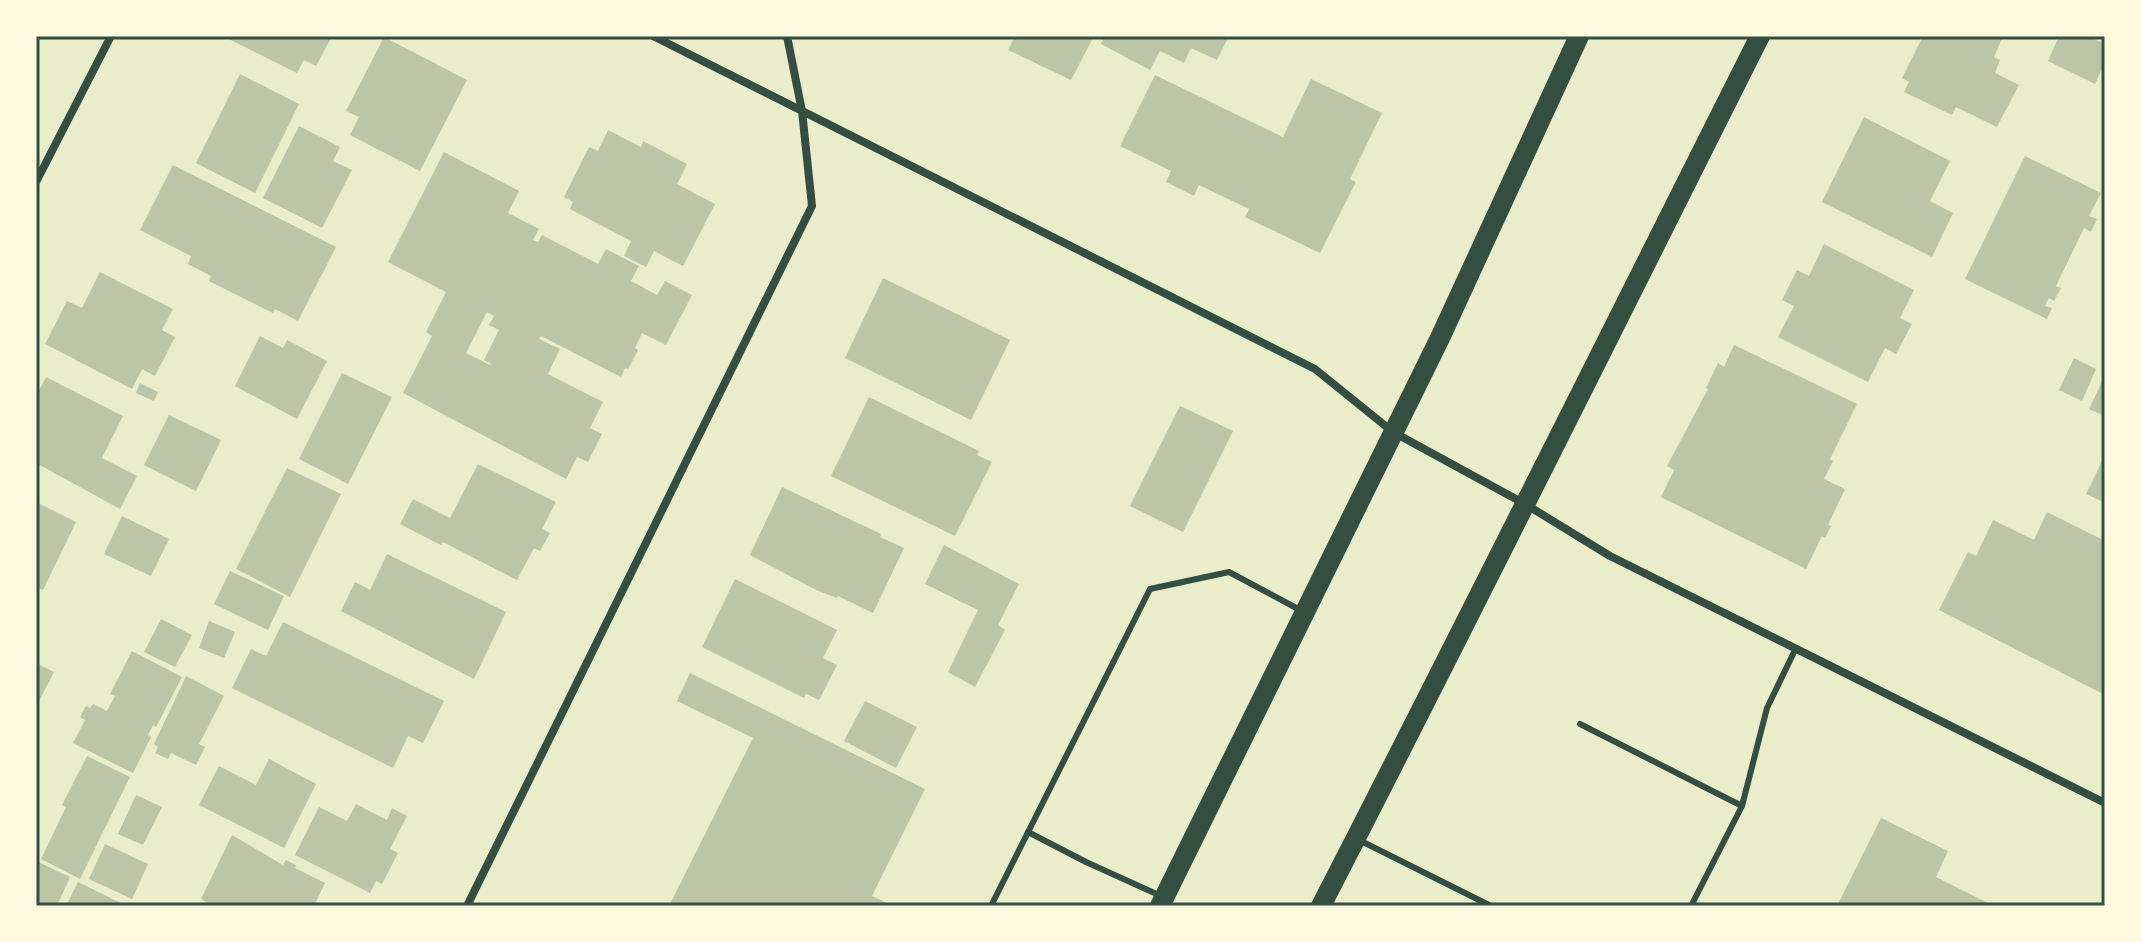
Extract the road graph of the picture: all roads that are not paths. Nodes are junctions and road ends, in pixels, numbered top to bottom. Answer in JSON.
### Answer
{"nodes":[{"id":1,"x":111,"y":36,"type":"edge"},
{"id":2,"x":653,"y":36,"type":"edge"},
{"id":3,"x":787,"y":36,"type":"edge"},
{"id":4,"x":1579,"y":36,"type":"edge"},
{"id":5,"x":1760,"y":36,"type":"edge"},
{"id":6,"x":802,"y":111,"type":"junction"},
{"id":7,"x":36,"y":182,"type":"edge"},
{"id":8,"x":1393,"y":432,"type":"junction"},
{"id":9,"x":1525,"y":504,"type":"junction"},
{"id":10,"x":1306,"y":612,"type":"junction"},
{"id":11,"x":1796,"y":648,"type":"junction"},
{"id":12,"x":1580,"y":724,"type":"dead end"},
{"id":13,"x":2105,"y":803,"type":"edge"},
{"id":14,"x":1742,"y":806,"type":"junction"},
{"id":15,"x":1028,"y":832,"type":"junction"},
{"id":16,"x":1356,"y":838,"type":"junction"},
{"id":17,"x":1162,"y":902,"type":"edge"},
{"id":18,"x":467,"y":906,"type":"edge"},
{"id":19,"x":991,"y":906,"type":"edge"},
{"id":20,"x":1321,"y":906,"type":"edge"},
{"id":21,"x":1491,"y":906,"type":"edge"},
{"id":22,"x":1691,"y":906,"type":"edge"}],
"edges":[{"from":1,"to":7,"type":"street"},
{"from":2,"to":6,"type":"street"},
{"from":3,"to":6,"type":"street"},
{"from":4,"to":8,"type":"main road"},
{"from":5,"to":9,"type":"main road"},
{"from":6,"to":8,"type":"street"},
{"from":6,"to":18,"type":"street"},
{"from":8,"to":9,"type":"street"},
{"from":8,"to":10,"type":"main road"},
{"from":9,"to":11,"type":"street"},
{"from":9,"to":16,"type":"main road"},
{"from":10,"to":15,"type":"lane"},
{"from":10,"to":17,"type":"main road"},
{"from":11,"to":13,"type":"street"},
{"from":11,"to":14,"type":"lane"},
{"from":12,"to":14,"type":"lane"},
{"from":14,"to":22,"type":"lane"},
{"from":15,"to":17,"type":"lane"},
{"from":15,"to":19,"type":"lane"},
{"from":16,"to":20,"type":"main road"},
{"from":16,"to":21,"type":"lane"}]}
